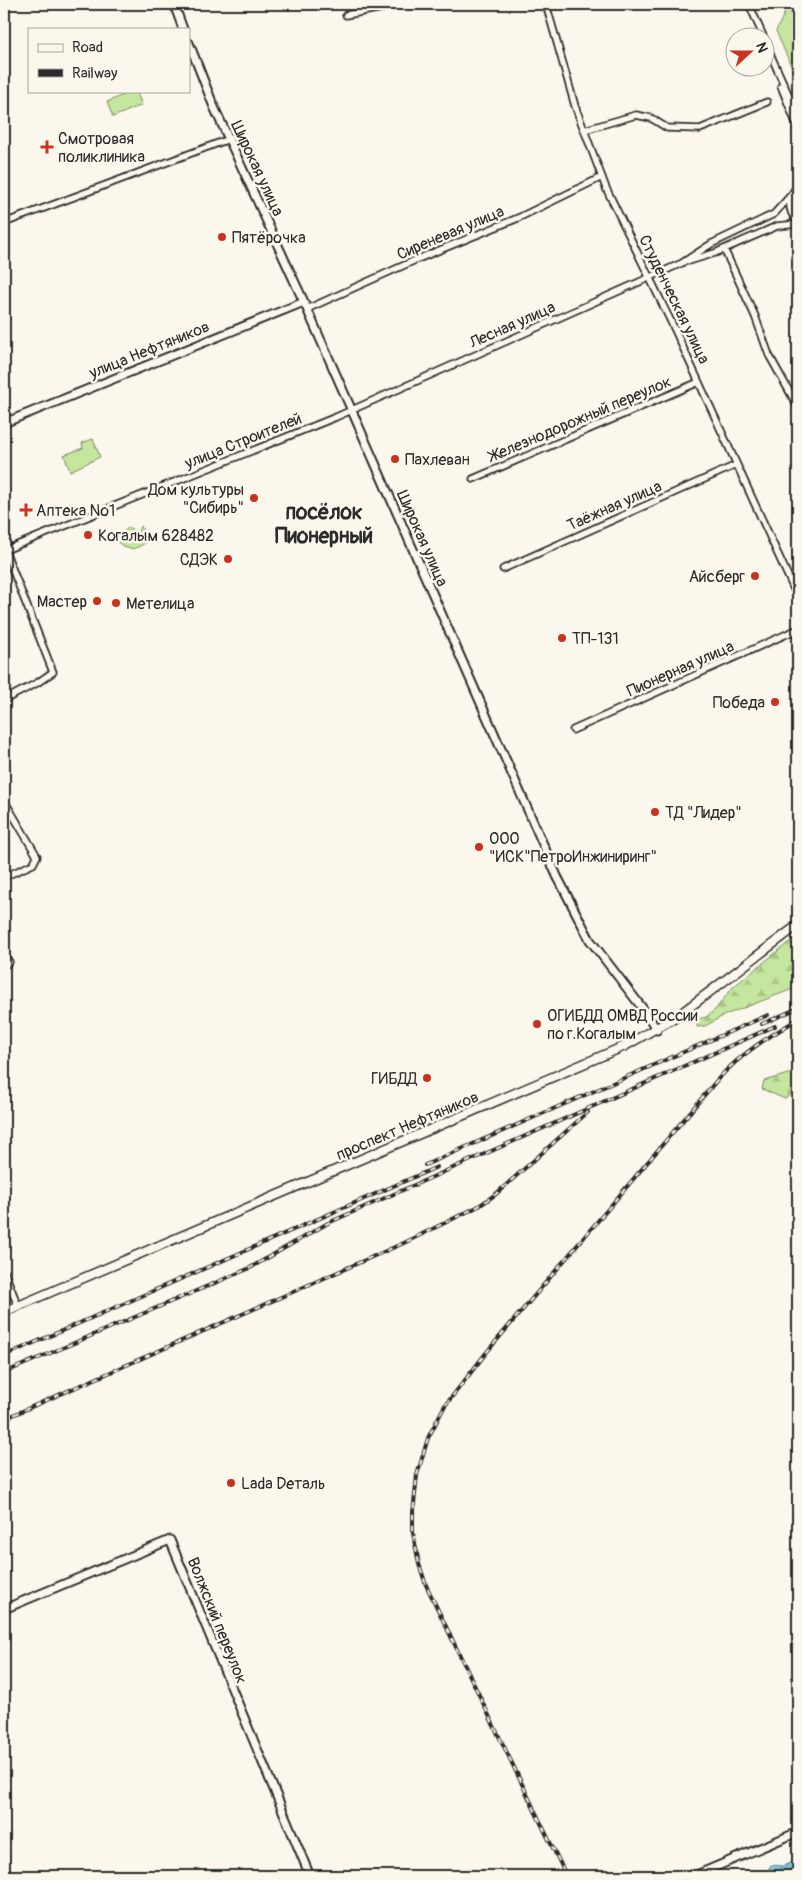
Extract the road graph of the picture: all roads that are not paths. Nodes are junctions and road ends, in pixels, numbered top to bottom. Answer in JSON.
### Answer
{"nodes":[{"id":1,"x":174,"y":4,"type":"edge"},
{"id":2,"x":403,"y":4,"type":"edge"},
{"id":3,"x":546,"y":4,"type":"edge"},
{"id":4,"x":749,"y":4,"type":"edge"},
{"id":5,"x":346,"y":15,"type":"dead end"},
{"id":6,"x":183,"y":28,"type":"edge"},
{"id":7,"x":760,"y":28,"type":"edge"},
{"id":8,"x":190,"y":45,"type":"edge"},
{"id":9,"x":774,"y":62,"type":"edge"},
{"id":10,"x":774,"y":64,"type":"edge"},
{"id":11,"x":767,"y":102,"type":"dead end"},
{"id":12,"x":798,"y":116,"type":"edge"},
{"id":13,"x":798,"y":128,"type":"edge"},
{"id":14,"x":584,"y":130,"type":"junction"},
{"id":15,"x":229,"y":139,"type":"junction"},
{"id":16,"x":602,"y":177,"type":"junction"},
{"id":17,"x":798,"y":185,"type":"edge"},
{"id":18,"x":792,"y":193,"type":"junction"},
{"id":19,"x":4,"y":223,"type":"edge"},
{"id":20,"x":798,"y":223,"type":"edge"},
{"id":21,"x":724,"y":249,"type":"junction"},
{"id":22,"x":682,"y":263,"type":"junction"},
{"id":23,"x":648,"y":278,"type":"junction"},
{"id":24,"x":306,"y":305,"type":"junction"},
{"id":25,"x":699,"y":382,"type":"junction"},
{"id":26,"x":798,"y":407,"type":"edge"},
{"id":27,"x":352,"y":410,"type":"junction"},
{"id":28,"x":4,"y":423,"type":"edge"},
{"id":29,"x":736,"y":465,"type":"junction"},
{"id":30,"x":472,"y":479,"type":"dead end"},
{"id":31,"x":4,"y":549,"type":"edge"},
{"id":32,"x":503,"y":569,"type":"dead end"},
{"id":33,"x":798,"y":598,"type":"edge"},
{"id":34,"x":798,"y":629,"type":"edge"},
{"id":35,"x":4,"y":700,"type":"edge"},
{"id":36,"x":573,"y":730,"type":"dead end"},
{"id":37,"x":4,"y":800,"type":"edge"},
{"id":38,"x":4,"y":877,"type":"edge"},
{"id":39,"x":798,"y":925,"type":"edge"},
{"id":40,"x":4,"y":954,"type":"edge"},
{"id":41,"x":4,"y":966,"type":"edge"},
{"id":42,"x":657,"y":1030,"type":"junction"},
{"id":43,"x":4,"y":1271,"type":"edge"},
{"id":44,"x":18,"y":1306,"type":"junction"},
{"id":45,"x":4,"y":1312,"type":"edge"},
{"id":46,"x":4,"y":1608,"type":"edge"},
{"id":47,"x":798,"y":1832,"type":"edge"},
{"id":48,"x":310,"y":1876,"type":"edge"},
{"id":49,"x":694,"y":1876,"type":"edge"}],
"edges":[{"from":1,"to":6,"type":"street"},
{"from":2,"to":5,"type":"street"},
{"from":3,"to":14,"type":"street","name":"Студенческая улица"},
{"from":4,"to":7,"type":"street"},
{"from":8,"to":15,"type":"street","name":"Широкая улица"},
{"from":9,"to":12,"type":"street"},
{"from":10,"to":13,"type":"street"},
{"from":11,"to":14,"type":"street"},
{"from":14,"to":16,"type":"street","name":"Студенческая улица"},
{"from":15,"to":19,"type":"street"},
{"from":15,"to":24,"type":"street","name":"Широкая улица"},
{"from":16,"to":23,"type":"street","name":"Студенческая улица"},
{"from":16,"to":24,"type":"street","name":"Сиреневая улица"},
{"from":17,"to":18,"type":"street","name":"Лесная улица"},
{"from":18,"to":20,"type":"street"},
{"from":18,"to":22,"type":"street","name":"Лесная улица"},
{"from":20,"to":21,"type":"street","name":"Лесная улица"},
{"from":21,"to":22,"type":"street","name":"Лесная улица"},
{"from":21,"to":26,"type":"street"},
{"from":22,"to":23,"type":"street","name":"Лесная улица"},
{"from":23,"to":25,"type":"street","name":"Студенческая улица"},
{"from":23,"to":27,"type":"street","name":"Лесная улица"},
{"from":24,"to":27,"type":"street","name":"Широкая улица"},
{"from":24,"to":28,"type":"street","name":"улица Нефтяников"},
{"from":25,"to":29,"type":"street","name":"Студенческая улица"},
{"from":25,"to":30,"type":"street","name":"Железнодорожный переулок"},
{"from":27,"to":31,"type":"street","name":"улица Строителей"},
{"from":27,"to":42,"type":"street","name":"Широкая улица"},
{"from":29,"to":32,"type":"street","name":"Таёжная улица"},
{"from":29,"to":33,"type":"street","name":"Студенческая улица"},
{"from":31,"to":35,"type":"street"},
{"from":34,"to":36,"type":"street","name":"Пионерная улица"},
{"from":37,"to":38,"type":"street"},
{"from":39,"to":42,"type":"main road","name":"проспект Нефтяников"},
{"from":40,"to":41,"type":"street"},
{"from":42,"to":44,"type":"main road","name":"проспект Нефтяников"},
{"from":43,"to":44,"type":"street"},
{"from":44,"to":45,"type":"main road","name":"проспект Нефтяников"},
{"from":46,"to":48,"type":"street","name":"Волжский переулок"},
{"from":47,"to":49,"type":"street"}]}
